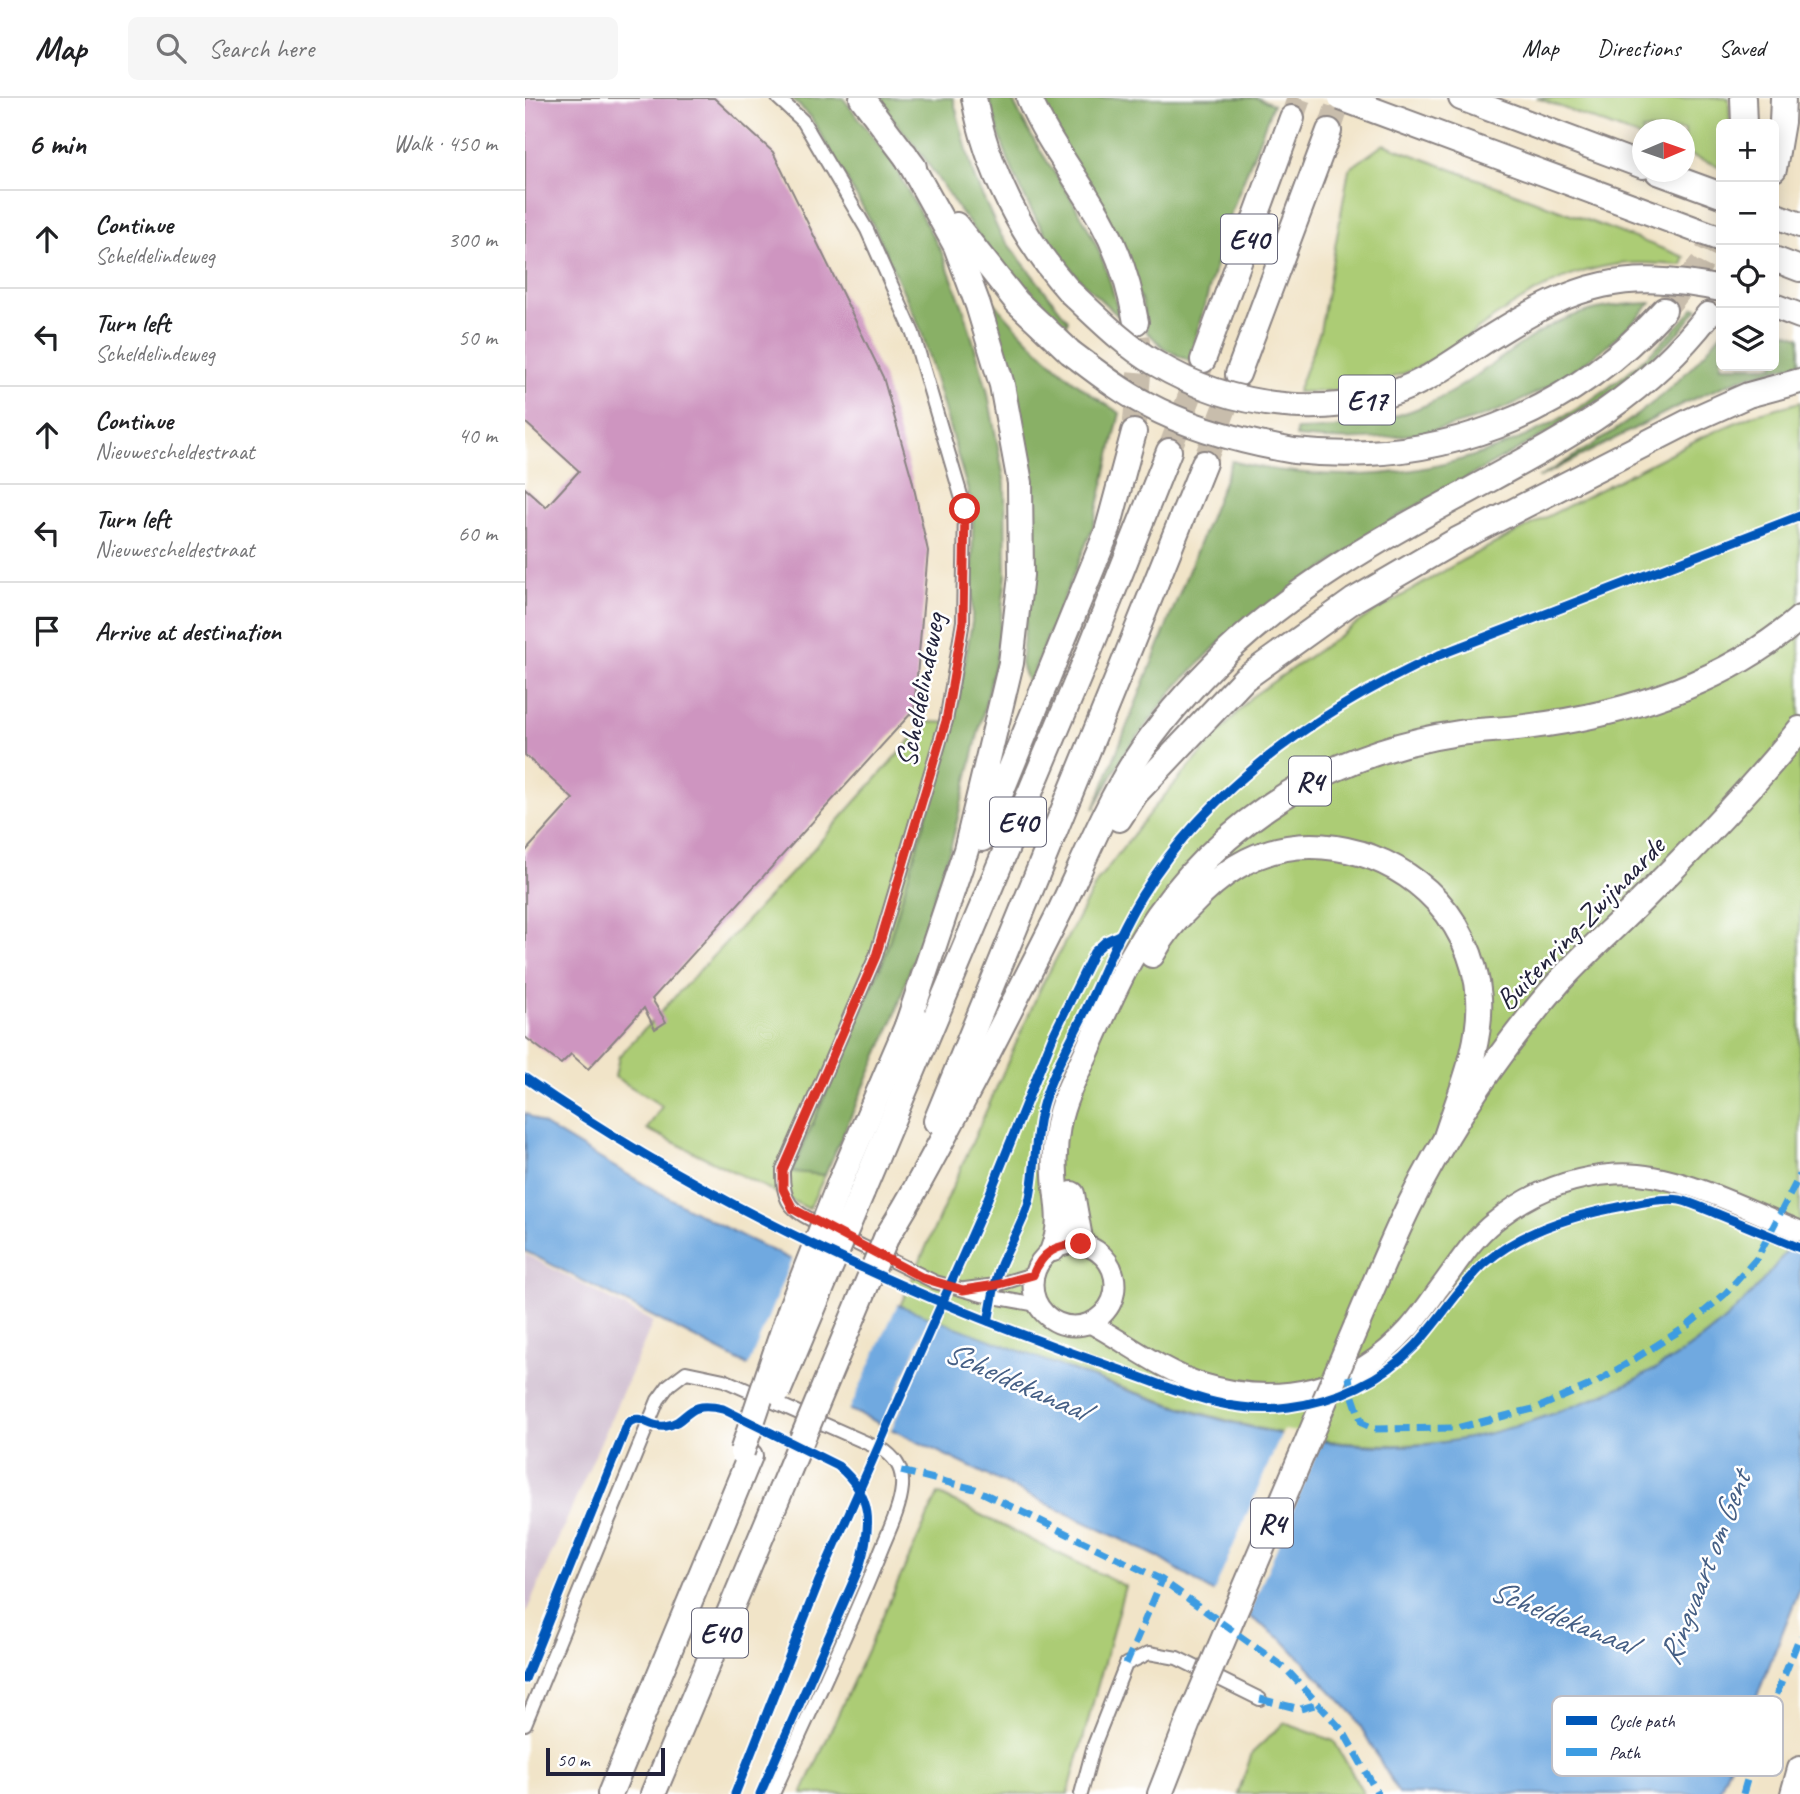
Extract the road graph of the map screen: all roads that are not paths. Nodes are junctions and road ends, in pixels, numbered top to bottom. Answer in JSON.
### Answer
{"nodes":[{"id":1,"x":778,"y":98,"type":"edge"},
{"id":2,"x":862,"y":98,"type":"edge"},
{"id":3,"x":974,"y":98,"type":"edge"},
{"id":4,"x":1029,"y":98,"type":"edge"},
{"id":5,"x":1341,"y":98,"type":"edge"},
{"id":6,"x":1461,"y":98,"type":"edge"},
{"id":7,"x":1743,"y":98,"type":"edge"},
{"id":8,"x":1783,"y":98,"type":"edge"},
{"id":9,"x":1292,"y":118,"type":"tunnel mouth"},
{"id":10,"x":1744,"y":119,"type":"edge"},
{"id":11,"x":1329,"y":131,"type":"tunnel mouth"},
{"id":12,"x":1779,"y":140,"type":"edge"},
{"id":13,"x":905,"y":154,"type":"junction"},
{"id":14,"x":1632,"y":162,"type":"edge"},
{"id":15,"x":1685,"y":182,"type":"edge"},
{"id":16,"x":1716,"y":193,"type":"edge"},
{"id":17,"x":1779,"y":217,"type":"edge"},
{"id":18,"x":1800,"y":225,"type":"edge"},
{"id":19,"x":1716,"y":237,"type":"edge"},
{"id":20,"x":1779,"y":261,"type":"edge"},
{"id":21,"x":1800,"y":269,"type":"edge"},
{"id":22,"x":1716,"y":288,"type":"edge"},
{"id":23,"x":1779,"y":308,"type":"edge"},
{"id":24,"x":1664,"y":310,"type":"tunnel mouth"},
{"id":25,"x":1708,"y":315,"type":"dead end"},
{"id":26,"x":1800,"y":316,"type":"edge"},
{"id":27,"x":1136,"y":323,"type":"tunnel mouth"},
{"id":28,"x":1203,"y":360,"type":"tunnel mouth"},
{"id":29,"x":1238,"y":374,"type":"tunnel mouth"},
{"id":30,"x":1798,"y":382,"type":"edge"},
{"id":31,"x":1134,"y":432,"type":"tunnel mouth"},
{"id":32,"x":1169,"y":451,"type":"tunnel mouth"},
{"id":33,"x":1204,"y":463,"type":"tunnel mouth"},
{"id":34,"x":1800,"y":618,"type":"edge"},
{"id":35,"x":1800,"y":729,"type":"edge"},
{"id":36,"x":1059,"y":914,"type":"junction"},
{"id":37,"x":907,"y":1026,"type":"junction"},
{"id":38,"x":1446,"y":1137,"type":"junction"},
{"id":39,"x":851,"y":1187,"type":"junction"},
{"id":40,"x":902,"y":1209,"type":"junction"},
{"id":41,"x":1800,"y":1231,"type":"edge"},
{"id":42,"x":1081,"y":1244,"type":"junction"},
{"id":43,"x":883,"y":1247,"type":"junction"},
{"id":44,"x":1053,"y":1249,"type":"junction"},
{"id":45,"x":1033,"y":1275,"type":"junction"},
{"id":46,"x":963,"y":1290,"type":"junction"},
{"id":47,"x":1037,"y":1305,"type":"junction"},
{"id":48,"x":1109,"y":1306,"type":"junction"},
{"id":49,"x":1090,"y":1323,"type":"junction"},
{"id":50,"x":1134,"y":1348,"type":"junction"},
{"id":51,"x":1260,"y":1699,"type":"dead end"},
{"id":52,"x":525,"y":1724,"type":"edge"},
{"id":53,"x":1800,"y":1769,"type":"edge"},
{"id":54,"x":610,"y":1794,"type":"edge"},
{"id":55,"x":653,"y":1794,"type":"edge"},
{"id":56,"x":773,"y":1794,"type":"edge"},
{"id":57,"x":1081,"y":1794,"type":"edge"},
{"id":58,"x":1160,"y":1794,"type":"edge"},
{"id":59,"x":1793,"y":1794,"type":"edge"}],
"edges":[{"from":1,"to":43,"type":"street","name":"Scheldelindeweg"},
{"from":2,"to":13,"type":"highway"},
{"from":3,"to":22,"type":"highway","number":"E17","bridge":true},
{"from":4,"to":27,"type":"highway"},
{"from":5,"to":19,"type":"highway","bridge":true},
{"from":6,"to":14,"type":"highway"},
{"from":7,"to":10,"type":"highway"},
{"from":8,"to":12,"type":"highway"},
{"from":9,"to":28,"type":"highway","number":"E40"},
{"from":11,"to":29,"type":"highway","number":"E40"},
{"from":13,"to":24,"type":"highway","bridge":true},
{"from":13,"to":37,"type":"highway"},
{"from":15,"to":16,"type":"highway"},
{"from":17,"to":18,"type":"highway"},
{"from":20,"to":21,"type":"highway"},
{"from":23,"to":26,"type":"highway"},
{"from":25,"to":36,"type":"highway"},
{"from":30,"to":36,"type":"highway"},
{"from":31,"to":37,"type":"highway"},
{"from":32,"to":39,"type":"highway","number":"E40"},
{"from":33,"to":40,"type":"highway","number":"E40"},
{"from":34,"to":44,"type":"highway","number":"R4"},
{"from":35,"to":38,"type":"highway","name":"Buitenring-Zwijnaarde","number":"R4"},
{"from":36,"to":40,"type":"highway"},
{"from":37,"to":39,"type":"highway"},
{"from":38,"to":42,"type":"highway","number":"R4"},
{"from":38,"to":58,"type":"highway","name":"Buitenring-Zwijnaarde","number":"R4","bridge":true},
{"from":39,"to":54,"type":"highway","number":"E40","bridge":true},
{"from":40,"to":43,"type":"highway","number":"E40"},
{"from":41,"to":50,"type":"main road"},
{"from":42,"to":44,"type":"main road"},
{"from":42,"to":48,"type":"main road"},
{"from":43,"to":46,"type":"street","name":"Scheldelindeweg"},
{"from":43,"to":55,"type":"highway","number":"E40","bridge":true},
{"from":44,"to":45,"type":"main road"},
{"from":45,"to":46,"type":"street"},
{"from":45,"to":47,"type":"main road"},
{"from":46,"to":47,"type":"street","name":"Scheldelindeweg"},
{"from":47,"to":49,"type":"main road"},
{"from":48,"to":49,"type":"main road"},
{"from":48,"to":50,"type":"main road"},
{"from":49,"to":50,"type":"main road"},
{"from":51,"to":57,"type":"street"},
{"from":52,"to":56,"type":"street"},
{"from":53,"to":59,"type":"highway"}]}
